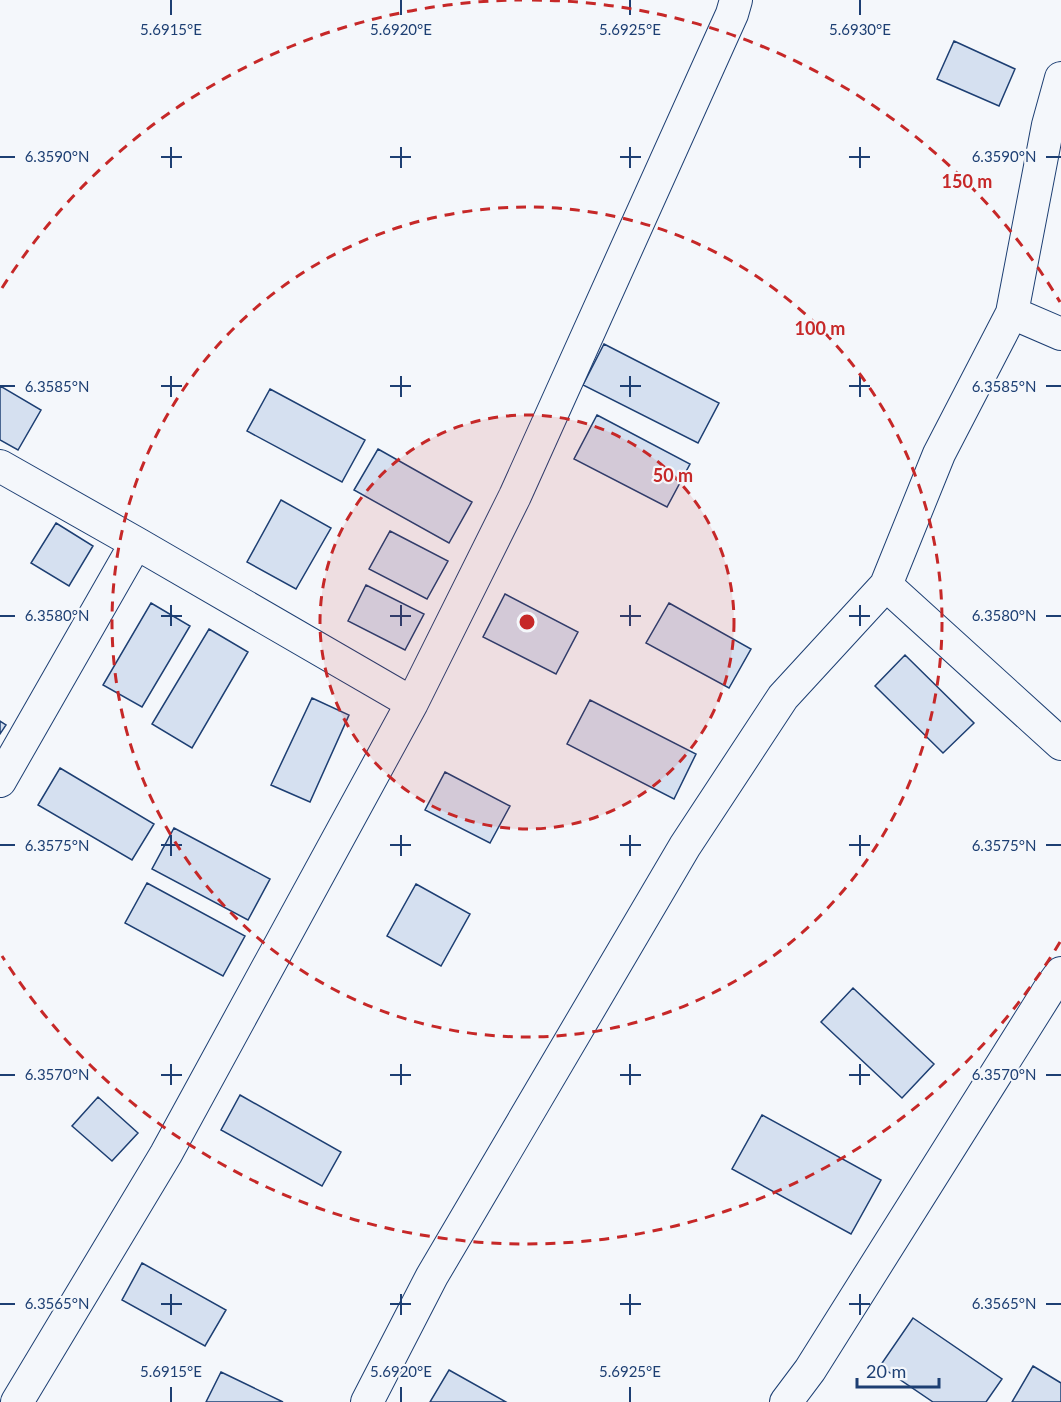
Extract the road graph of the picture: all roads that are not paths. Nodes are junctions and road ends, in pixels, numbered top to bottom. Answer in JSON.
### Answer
{"nodes":[{"id":1,"x":736,"y":0,"type":"edge"},
{"id":2,"x":1061,"y":78,"type":"edge"},
{"id":3,"x":1012,"y":313,"type":"junction"},
{"id":4,"x":1061,"y":334,"type":"edge"},
{"id":5,"x":0,"y":466,"type":"edge"},
{"id":6,"x":136,"y":543,"type":"junction"},
{"id":7,"x":886,"y":585,"type":"junction"},
{"id":8,"x":412,"y":703,"type":"junction"},
{"id":9,"x":1061,"y":744,"type":"edge"},
{"id":10,"x":0,"y":781,"type":"edge"},
{"id":11,"x":1061,"y":973,"type":"edge"},
{"id":12,"x":17,"y":1402,"type":"edge"},
{"id":13,"x":367,"y":1402,"type":"edge"},
{"id":14,"x":786,"y":1402,"type":"edge"}],
"edges":[{"from":1,"to":8,"type":"street"},
{"from":2,"to":3,"type":"street"},
{"from":3,"to":4,"type":"street"},
{"from":3,"to":7,"type":"street"},
{"from":5,"to":6,"type":"street"},
{"from":6,"to":8,"type":"street"},
{"from":6,"to":10,"type":"street"},
{"from":7,"to":9,"type":"street"},
{"from":7,"to":13,"type":"street"},
{"from":8,"to":12,"type":"street"},
{"from":11,"to":14,"type":"street"}]}
